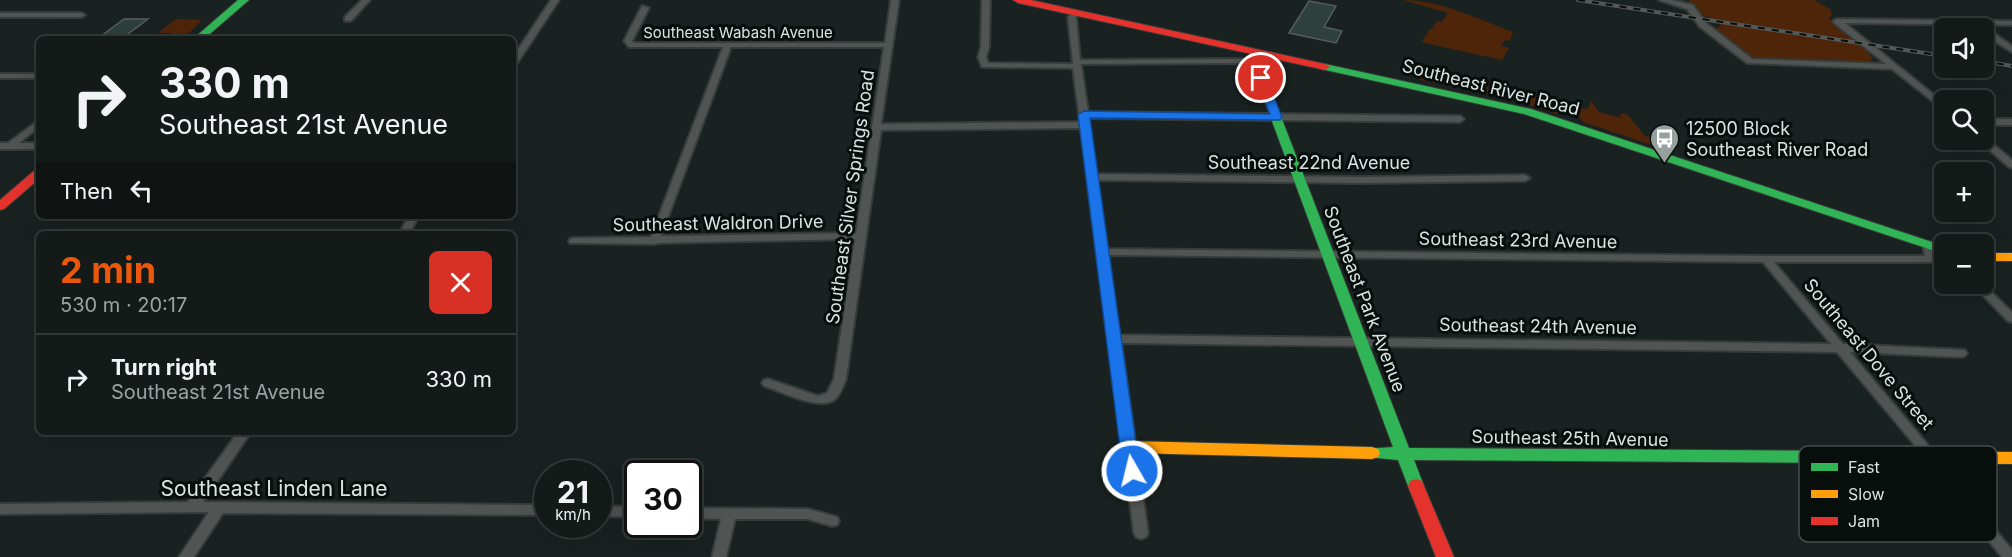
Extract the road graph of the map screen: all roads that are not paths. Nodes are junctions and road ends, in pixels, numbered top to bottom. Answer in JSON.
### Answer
{"nodes":[{"id":1,"x":244,"y":0,"type":"edge"},
{"id":2,"x":366,"y":0,"type":"edge"},
{"id":3,"x":555,"y":0,"type":"edge"},
{"id":4,"x":895,"y":0,"type":"edge"},
{"id":5,"x":986,"y":0,"type":"edge"},
{"id":6,"x":1018,"y":0,"type":"edge"},
{"id":7,"x":1663,"y":0,"type":"edge"},
{"id":8,"x":645,"y":8,"type":"dead end"},
{"id":9,"x":1076,"y":12,"type":"junction"},
{"id":10,"x":0,"y":15,"type":"edge"},
{"id":11,"x":81,"y":15,"type":"dead end"},
{"id":12,"x":348,"y":19,"type":"dead end"},
{"id":13,"x":1934,"y":22,"type":"edge"},
{"id":14,"x":1994,"y":23,"type":"edge"},
{"id":15,"x":2012,"y":23,"type":"edge"},
{"id":16,"x":202,"y":36,"type":"edge"},
{"id":17,"x":1994,"y":37,"type":"edge"},
{"id":18,"x":728,"y":45,"type":"junction"},
{"id":19,"x":888,"y":45,"type":"junction"},
{"id":20,"x":2012,"y":50,"type":"edge"},
{"id":21,"x":516,"y":58,"type":"edge"},
{"id":22,"x":1268,"y":60,"type":"junction"},
{"id":23,"x":1077,"y":64,"type":"junction"},
{"id":24,"x":1895,"y":67,"type":"junction"},
{"id":25,"x":0,"y":76,"type":"edge"},
{"id":26,"x":36,"y":76,"type":"edge"},
{"id":27,"x":1934,"y":98,"type":"edge"},
{"id":28,"x":1276,"y":117,"type":"junction"},
{"id":29,"x":1460,"y":119,"type":"dead end"},
{"id":30,"x":1085,"y":120,"type":"junction"},
{"id":31,"x":1994,"y":122,"type":"edge"},
{"id":32,"x":2012,"y":122,"type":"edge"},
{"id":33,"x":36,"y":125,"type":"edge"},
{"id":34,"x":878,"y":126,"type":"junction"},
{"id":35,"x":0,"y":146,"type":"edge"},
{"id":36,"x":10,"y":146,"type":"junction"},
{"id":37,"x":36,"y":146,"type":"edge"},
{"id":38,"x":1994,"y":149,"type":"edge"},
{"id":39,"x":2012,"y":165,"type":"edge"},
{"id":40,"x":36,"y":176,"type":"edge"},
{"id":41,"x":1092,"y":177,"type":"junction"},
{"id":42,"x":1525,"y":178,"type":"dead end"},
{"id":43,"x":1300,"y":179,"type":"junction"},
{"id":44,"x":0,"y":206,"type":"edge"},
{"id":45,"x":862,"y":236,"type":"junction"},
{"id":46,"x":574,"y":241,"type":"dead end"},
{"id":47,"x":654,"y":241,"type":"junction"},
{"id":48,"x":1934,"y":251,"type":"edge"},
{"id":49,"x":1102,"y":252,"type":"junction"},
{"id":50,"x":1328,"y":254,"type":"junction"},
{"id":51,"x":1934,"y":257,"type":"edge"},
{"id":52,"x":1994,"y":257,"type":"edge"},
{"id":53,"x":2012,"y":257,"type":"edge"},
{"id":54,"x":1766,"y":259,"type":"junction"},
{"id":55,"x":1987,"y":294,"type":"edge"},
{"id":56,"x":2012,"y":318,"type":"edge"},
{"id":57,"x":1114,"y":339,"type":"junction"},
{"id":58,"x":1362,"y":342,"type":"junction"},
{"id":59,"x":1840,"y":348,"type":"junction"},
{"id":60,"x":1961,"y":353,"type":"dead end"},
{"id":61,"x":768,"y":383,"type":"dead end"},
{"id":62,"x":243,"y":435,"type":"edge"},
{"id":63,"x":1922,"y":446,"type":"edge"},
{"id":64,"x":1128,"y":447,"type":"junction"},
{"id":65,"x":1403,"y":453,"type":"junction"},
{"id":66,"x":1799,"y":458,"type":"edge"},
{"id":67,"x":1997,"y":458,"type":"edge"},
{"id":68,"x":2012,"y":458,"type":"edge"},
{"id":69,"x":192,"y":507,"type":"junction"},
{"id":70,"x":220,"y":507,"type":"junction"},
{"id":71,"x":0,"y":509,"type":"edge"},
{"id":72,"x":534,"y":510,"type":"edge"},
{"id":73,"x":702,"y":513,"type":"edge"},
{"id":74,"x":729,"y":514,"type":"junction"},
{"id":75,"x":832,"y":521,"type":"dead end"},
{"id":76,"x":1141,"y":532,"type":"dead end"},
{"id":77,"x":1997,"y":541,"type":"edge"},
{"id":78,"x":186,"y":557,"type":"edge"},
{"id":79,"x":719,"y":557,"type":"edge"},
{"id":80,"x":1444,"y":557,"type":"edge"},
{"id":81,"x":2010,"y":557,"type":"edge"}],
"edges":[{"from":1,"to":16,"type":"street"},
{"from":2,"to":12,"type":"street"},
{"from":3,"to":21,"type":"street"},
{"from":4,"to":19,"type":"street","name":"Southeast Silver Springs Road"},
{"from":5,"to":23,"type":"street"},
{"from":6,"to":9,"type":"street","name":"Southeast River Road"},
{"from":7,"to":24,"type":"street"},
{"from":8,"to":18,"type":"street","name":"Southeast Wabash Avenue"},
{"from":9,"to":22,"type":"street","name":"Southeast River Road"},
{"from":9,"to":23,"type":"street"},
{"from":10,"to":11,"type":"street"},
{"from":13,"to":24,"type":"street"},
{"from":14,"to":15,"type":"street"},
{"from":17,"to":20,"type":"street"},
{"from":18,"to":19,"type":"street","name":"Southeast Wabash Avenue"},
{"from":18,"to":47,"type":"street"},
{"from":19,"to":34,"type":"street","name":"Southeast Silver Springs Road"},
{"from":22,"to":23,"type":"street"},
{"from":22,"to":28,"type":"street","name":"Southeast Park Avenue"},
{"from":22,"to":48,"type":"street","name":"Southeast River Road"},
{"from":23,"to":30,"type":"street"},
{"from":24,"to":27,"type":"street"},
{"from":25,"to":26,"type":"street"},
{"from":28,"to":29,"type":"street"},
{"from":28,"to":30,"type":"street"},
{"from":28,"to":43,"type":"street","name":"Southeast Park Avenue"},
{"from":30,"to":34,"type":"street"},
{"from":30,"to":41,"type":"street"},
{"from":31,"to":32,"type":"street"},
{"from":33,"to":36,"type":"street"},
{"from":34,"to":45,"type":"street","name":"Southeast Silver Springs Road"},
{"from":35,"to":36,"type":"street"},
{"from":36,"to":37,"type":"street"},
{"from":38,"to":39,"type":"street"},
{"from":40,"to":44,"type":"street"},
{"from":41,"to":43,"type":"street","name":"Southeast 22nd Avenue"},
{"from":41,"to":49,"type":"street"},
{"from":42,"to":43,"type":"street","name":"Southeast 22nd Avenue"},
{"from":43,"to":50,"type":"street","name":"Southeast Park Avenue"},
{"from":45,"to":47,"type":"street","name":"Southeast Waldron Drive"},
{"from":45,"to":61,"type":"street","name":"Southeast Silver Springs Road"},
{"from":46,"to":47,"type":"street","name":"Southeast Waldron Drive"},
{"from":49,"to":50,"type":"street","name":"Southeast 23rd Avenue"},
{"from":49,"to":57,"type":"street"},
{"from":50,"to":54,"type":"street","name":"Southeast 23rd Avenue"},
{"from":50,"to":58,"type":"street","name":"Southeast Park Avenue"},
{"from":51,"to":54,"type":"street","name":"Southeast 23rd Avenue"},
{"from":52,"to":53,"type":"street"},
{"from":54,"to":59,"type":"street","name":"Southeast Dove Street"},
{"from":55,"to":56,"type":"street"},
{"from":57,"to":58,"type":"street","name":"Southeast 24th Avenue"},
{"from":57,"to":64,"type":"street"},
{"from":58,"to":59,"type":"street","name":"Southeast 24th Avenue"},
{"from":58,"to":65,"type":"street","name":"Southeast Park Avenue"},
{"from":59,"to":60,"type":"street","name":"Southeast 24th Avenue"},
{"from":59,"to":63,"type":"street","name":"Southeast Dove Street"},
{"from":62,"to":69,"type":"street"},
{"from":64,"to":65,"type":"street","name":"Southeast 25th Avenue"},
{"from":64,"to":76,"type":"street"},
{"from":65,"to":66,"type":"street","name":"Southeast 25th Avenue"},
{"from":65,"to":80,"type":"street","name":"Southeast Park Avenue"},
{"from":67,"to":68,"type":"street","name":"Southeast 25th Avenue"},
{"from":69,"to":70,"type":"street","name":"Southeast Linden Lane"},
{"from":69,"to":71,"type":"street","name":"Southeast Linden Lane"},
{"from":70,"to":72,"type":"street","name":"Southeast Linden Lane"},
{"from":70,"to":78,"type":"street"},
{"from":73,"to":74,"type":"street"},
{"from":74,"to":75,"type":"street"},
{"from":74,"to":79,"type":"street"},
{"from":77,"to":81,"type":"street","name":"Southeast Dove Street"}]}
